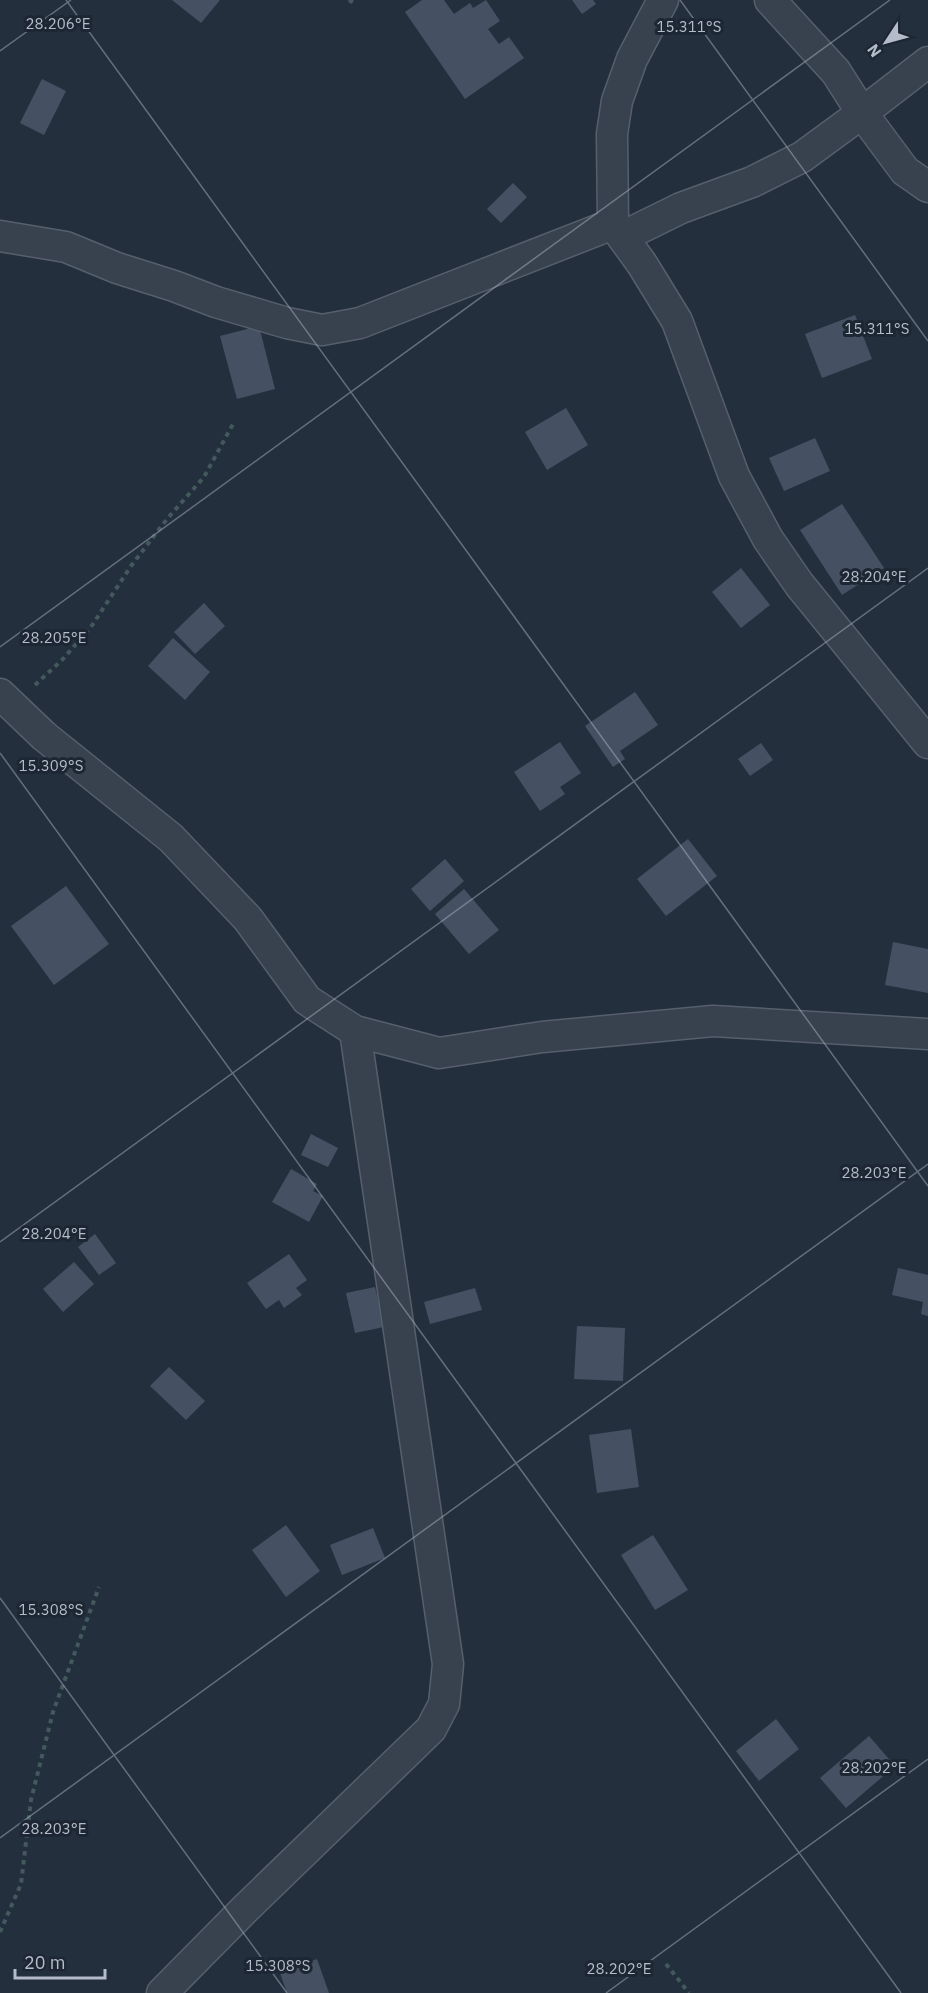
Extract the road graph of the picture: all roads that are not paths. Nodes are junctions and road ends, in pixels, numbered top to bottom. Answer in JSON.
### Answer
{"nodes":[{"id":1,"x":663,"y":0,"type":"edge"},
{"id":2,"x":770,"y":0,"type":"edge"},
{"id":3,"x":928,"y":62,"type":"edge"},
{"id":4,"x":862,"y":113,"type":"junction"},
{"id":5,"x":928,"y":187,"type":"edge"},
{"id":6,"x":618,"y":230,"type":"junction"},
{"id":7,"x":0,"y":236,"type":"edge"},
{"id":8,"x":6,"y":700,"type":"edge"},
{"id":9,"x":928,"y":743,"type":"edge"},
{"id":10,"x":355,"y":1030,"type":"junction"},
{"id":11,"x":928,"y":1034,"type":"edge"},
{"id":12,"x":162,"y":1993,"type":"edge"}],
"edges":[{"from":1,"to":6,"type":"street"},
{"from":2,"to":4,"type":"street"},
{"from":3,"to":4,"type":"street"},
{"from":4,"to":5,"type":"street"},
{"from":4,"to":6,"type":"street"},
{"from":6,"to":7,"type":"street"},
{"from":6,"to":9,"type":"street"},
{"from":8,"to":10,"type":"street"},
{"from":10,"to":11,"type":"street"},
{"from":10,"to":12,"type":"street"}]}
